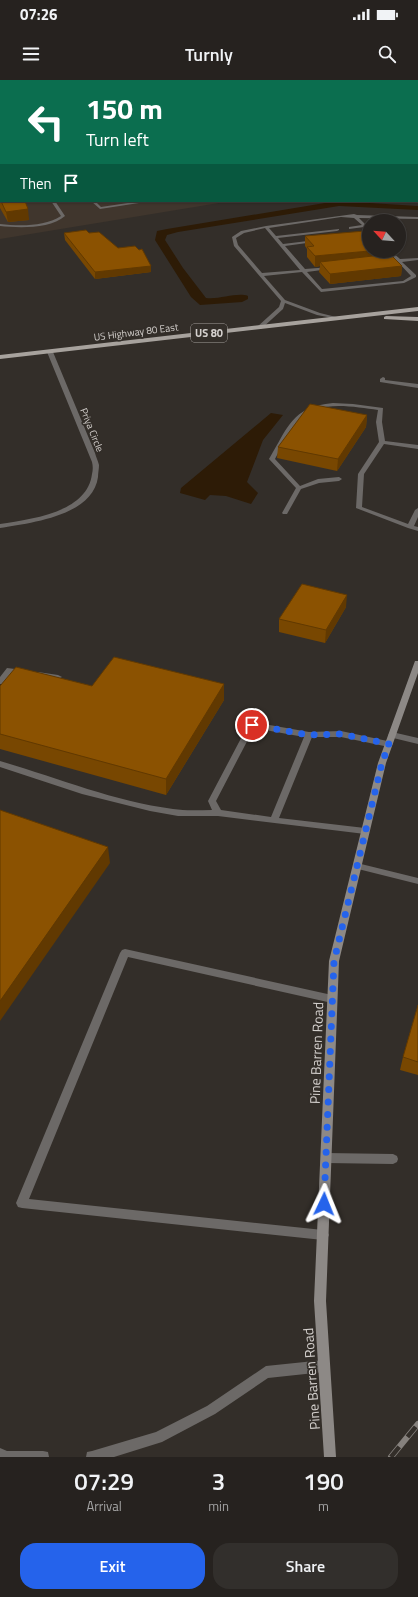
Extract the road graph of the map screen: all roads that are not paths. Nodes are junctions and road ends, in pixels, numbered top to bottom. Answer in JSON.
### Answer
{"nodes":[{"id":1,"x":53,"y":202,"type":"edge"},
{"id":2,"x":94,"y":202,"type":"edge"},
{"id":3,"x":143,"y":202,"type":"edge"},
{"id":4,"x":354,"y":215,"type":"junction"},
{"id":5,"x":418,"y":218,"type":"edge"},
{"id":6,"x":362,"y":223,"type":"edge"},
{"id":7,"x":0,"y":225,"type":"edge"},
{"id":8,"x":266,"y":226,"type":"junction"},
{"id":9,"x":362,"y":226,"type":"edge"},
{"id":10,"x":350,"y":228,"type":"dead end"},
{"id":11,"x":336,"y":230,"type":"dead end"},
{"id":12,"x":274,"y":237,"type":"junction"},
{"id":13,"x":317,"y":241,"type":"edge"},
{"id":14,"x":281,"y":245,"type":"junction"},
{"id":15,"x":396,"y":258,"type":"edge"},
{"id":16,"x":418,"y":259,"type":"edge"},
{"id":17,"x":393,"y":261,"type":"edge"},
{"id":18,"x":399,"y":261,"type":"junction"},
{"id":19,"x":335,"y":268,"type":"edge"},
{"id":20,"x":322,"y":269,"type":"junction"},
{"id":21,"x":304,"y":271,"type":"junction"},
{"id":22,"x":326,"y":274,"type":"edge"},
{"id":23,"x":260,"y":275,"type":"junction"},
{"id":24,"x":389,"y":278,"type":"edge"},
{"id":25,"x":373,"y":280,"type":"edge"},
{"id":26,"x":355,"y":282,"type":"edge"},
{"id":27,"x":394,"y":283,"type":"junction"},
{"id":28,"x":333,"y":284,"type":"edge"},
{"id":29,"x":378,"y":285,"type":"junction"},
{"id":30,"x":359,"y":287,"type":"junction"},
{"id":31,"x":338,"y":290,"type":"junction"},
{"id":32,"x":283,"y":301,"type":"junction"},
{"id":33,"x":418,"y":308,"type":"edge"},
{"id":34,"x":338,"y":318,"type":"junction"},
{"id":35,"x":418,"y":319,"type":"edge"},
{"id":36,"x":259,"y":328,"type":"junction"},
{"id":37,"x":50,"y":352,"type":"junction"},
{"id":38,"x":0,"y":357,"type":"edge"},
{"id":39,"x":383,"y":379,"type":"dead end"},
{"id":40,"x":418,"y":386,"type":"edge"},
{"id":41,"x":382,"y":442,"type":"junction"},
{"id":42,"x":418,"y":447,"type":"edge"},
{"id":43,"x":339,"y":479,"type":"dead end"},
{"id":44,"x":299,"y":488,"type":"junction"},
{"id":45,"x":418,"y":510,"type":"edge"},
{"id":46,"x":285,"y":513,"type":"dead end"},
{"id":47,"x":0,"y":526,"type":"edge"},
{"id":48,"x":410,"y":527,"type":"junction"},
{"id":49,"x":418,"y":529,"type":"edge"},
{"id":50,"x":418,"y":663,"type":"edge"},
{"id":51,"x":58,"y":677,"type":"edge"},
{"id":52,"x":0,"y":682,"type":"edge"},
{"id":53,"x":309,"y":735,"type":"junction"},
{"id":54,"x":390,"y":740,"type":"junction"},
{"id":55,"x":418,"y":741,"type":"edge"},
{"id":56,"x":0,"y":764,"type":"edge"},
{"id":57,"x":218,"y":813,"type":"junction"},
{"id":58,"x":274,"y":820,"type":"junction"},
{"id":59,"x":365,"y":831,"type":"junction"},
{"id":60,"x":357,"y":866,"type":"junction"},
{"id":61,"x":418,"y":881,"type":"edge"},
{"id":62,"x":332,"y":999,"type":"junction"},
{"id":63,"x":326,"y":1158,"type":"junction"},
{"id":64,"x":393,"y":1159,"type":"dead end"},
{"id":65,"x":322,"y":1235,"type":"junction"},
{"id":66,"x":324,"y":1366,"type":"junction"},
{"id":67,"x":0,"y":1454,"type":"edge"},
{"id":68,"x":43,"y":1457,"type":"edge"},
{"id":69,"x":92,"y":1457,"type":"edge"},
{"id":70,"x":330,"y":1457,"type":"edge"}],
"edges":[{"from":1,"to":7,"type":"street"},
{"from":2,"to":3,"type":"street"},
{"from":4,"to":5,"type":"street"},
{"from":4,"to":6,"type":"street"},
{"from":4,"to":8,"type":"street"},
{"from":8,"to":12,"type":"street"},
{"from":8,"to":23,"type":"street"},
{"from":9,"to":10,"type":"street"},
{"from":11,"to":12,"type":"street"},
{"from":12,"to":14,"type":"street"},
{"from":13,"to":14,"type":"street"},
{"from":14,"to":21,"type":"street"},
{"from":15,"to":18,"type":"street"},
{"from":16,"to":18,"type":"street"},
{"from":17,"to":18,"type":"street"},
{"from":18,"to":27,"type":"street"},
{"from":19,"to":20,"type":"street"},
{"from":20,"to":21,"type":"street"},
{"from":20,"to":22,"type":"street"},
{"from":21,"to":23,"type":"street"},
{"from":21,"to":31,"type":"street"},
{"from":23,"to":32,"type":"street"},
{"from":24,"to":27,"type":"street"},
{"from":25,"to":29,"type":"street"},
{"from":26,"to":30,"type":"street"},
{"from":27,"to":29,"type":"street"},
{"from":28,"to":31,"type":"street"},
{"from":29,"to":30,"type":"street"},
{"from":30,"to":31,"type":"street"},
{"from":32,"to":34,"type":"street"},
{"from":32,"to":36,"type":"street"},
{"from":33,"to":34,"type":"main road","name":"US Highway 80 East","number":"US 80"},
{"from":34,"to":35,"type":"main road"},
{"from":34,"to":36,"type":"main road","name":"US Highway 80 East","number":"US 80"},
{"from":36,"to":37,"type":"main road","name":"US Highway 80 East","number":"US 80"},
{"from":37,"to":38,"type":"main road","name":"US Highway 80 East","number":"US 80"},
{"from":37,"to":47,"type":"street","name":"Priya Circle"},
{"from":39,"to":40,"type":"street"},
{"from":41,"to":42,"type":"street"},
{"from":41,"to":44,"type":"street"},
{"from":41,"to":48,"type":"street"},
{"from":43,"to":44,"type":"street"},
{"from":44,"to":46,"type":"street"},
{"from":45,"to":48,"type":"street"},
{"from":48,"to":49,"type":"street"},
{"from":50,"to":54,"type":"main road","name":"Pine Barren Road"},
{"from":51,"to":52,"type":"street"},
{"from":53,"to":54,"type":"street"},
{"from":53,"to":57,"type":"street"},
{"from":53,"to":58,"type":"street"},
{"from":54,"to":55,"type":"street"},
{"from":54,"to":59,"type":"main road","name":"Pine Barren Road"},
{"from":56,"to":57,"type":"street"},
{"from":57,"to":58,"type":"street"},
{"from":58,"to":59,"type":"street"},
{"from":59,"to":60,"type":"main road","name":"Pine Barren Road"},
{"from":60,"to":61,"type":"street"},
{"from":60,"to":62,"type":"main road","name":"Pine Barren Road"},
{"from":62,"to":63,"type":"main road","name":"Pine Barren Road"},
{"from":62,"to":65,"type":"street"},
{"from":63,"to":64,"type":"street"},
{"from":63,"to":65,"type":"main road","name":"Pine Barren Road"},
{"from":65,"to":66,"type":"main road","name":"Pine Barren Road"},
{"from":66,"to":69,"type":"street"},
{"from":66,"to":70,"type":"main road","name":"Pine Barren Road"},
{"from":67,"to":68,"type":"street"}]}
